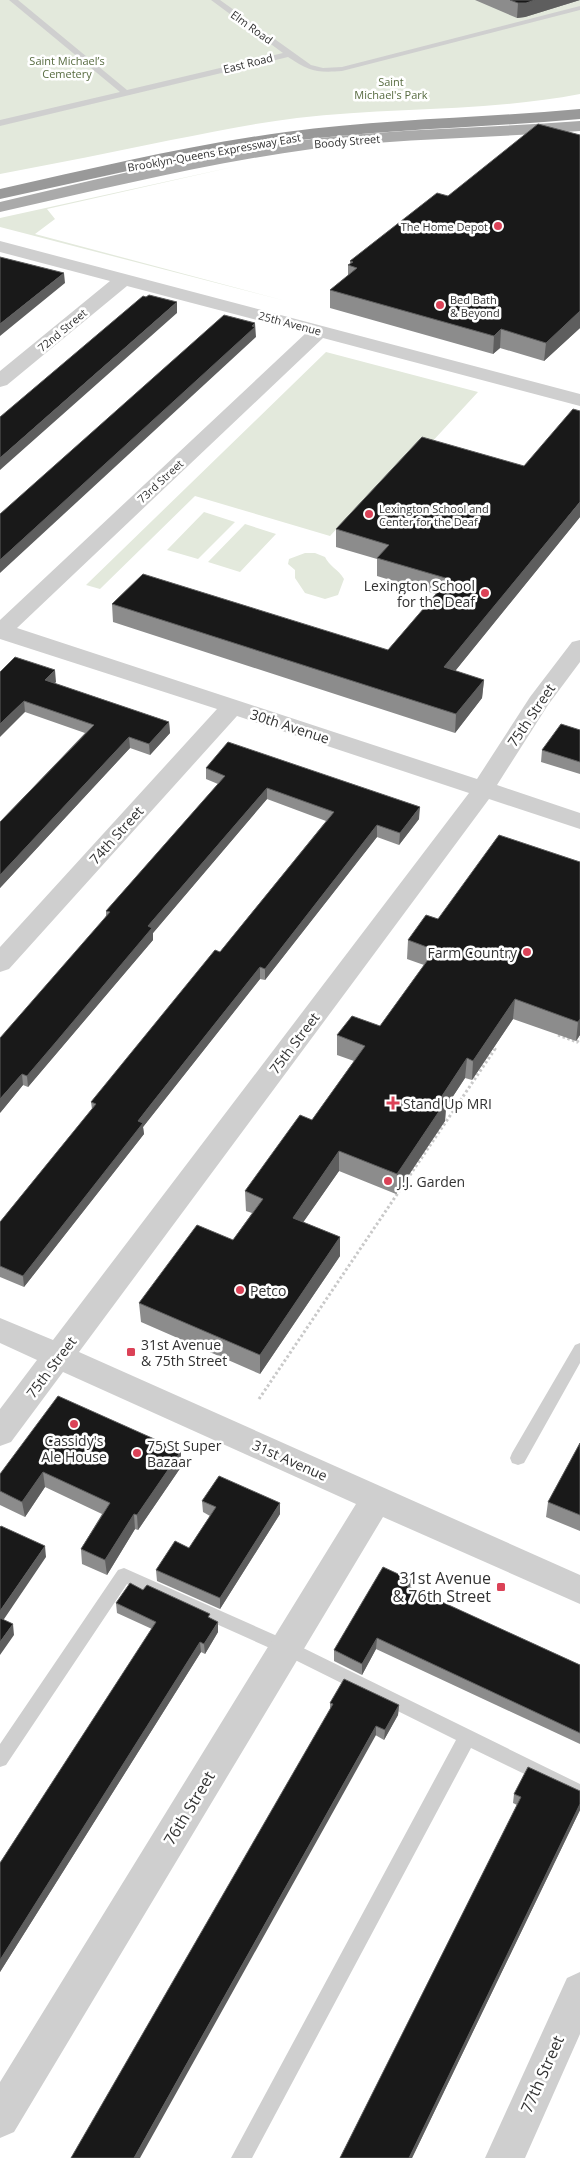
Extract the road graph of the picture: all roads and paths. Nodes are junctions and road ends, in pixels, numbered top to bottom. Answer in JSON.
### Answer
{"nodes":[{"id":1,"x":13,"y":0,"type":"edge"},
{"id":2,"x":214,"y":0,"type":"edge"},
{"id":3,"x":580,"y":8,"type":"edge"},
{"id":4,"x":289,"y":54,"type":"junction"},
{"id":5,"x":126,"y":93,"type":"junction"},
{"id":6,"x":580,"y":98,"type":"edge"},
{"id":7,"x":580,"y":104,"type":"edge"},
{"id":8,"x":439,"y":114,"type":"junction"},
{"id":9,"x":580,"y":114,"type":"edge"},
{"id":10,"x":0,"y":123,"type":"edge"},
{"id":11,"x":580,"y":126,"type":"edge"},
{"id":12,"x":0,"y":182,"type":"edge"},
{"id":13,"x":0,"y":194,"type":"edge"},
{"id":14,"x":0,"y":207,"type":"edge"},
{"id":15,"x":0,"y":246,"type":"edge"},
{"id":16,"x":124,"y":279,"type":"junction"},
{"id":17,"x":319,"y":330,"type":"junction"},
{"id":18,"x":0,"y":381,"type":"edge"},
{"id":19,"x":580,"y":400,"type":"edge"},
{"id":20,"x":0,"y":631,"type":"edge"},
{"id":21,"x":580,"y":647,"type":"edge"},
{"id":22,"x":232,"y":707,"type":"junction"},
{"id":23,"x":483,"y":789,"type":"junction"},
{"id":24,"x":580,"y":821,"type":"edge"},
{"id":25,"x":0,"y":963,"type":"edge"},
{"id":26,"x":551,"y":1032,"type":"edge"},
{"id":27,"x":580,"y":1038,"type":"edge"},
{"id":28,"x":487,"y":1046,"type":"edge"},
{"id":29,"x":0,"y":1330,"type":"edge"},
{"id":30,"x":580,"y":1349,"type":"edge"},
{"id":31,"x":59,"y":1356,"type":"junction"},
{"id":32,"x":259,"y":1399,"type":"dead end"},
{"id":33,"x":0,"y":1433,"type":"edge"},
{"id":34,"x":518,"y":1458,"type":"dead end"},
{"id":35,"x":378,"y":1498,"type":"junction"},
{"id":36,"x":580,"y":1590,"type":"edge"},
{"id":37,"x":287,"y":1648,"type":"junction"},
{"id":38,"x":467,"y":1738,"type":"junction"},
{"id":39,"x":0,"y":1759,"type":"edge"},
{"id":40,"x":580,"y":1793,"type":"edge"},
{"id":41,"x":580,"y":1991,"type":"edge"},
{"id":42,"x":0,"y":2118,"type":"edge"},
{"id":43,"x":241,"y":2158,"type":"edge"},
{"id":44,"x":505,"y":2158,"type":"edge"}],
"edges":[{"from":1,"to":5,"type":"lane"},
{"from":2,"to":4,"type":"lane","name":"Elm Road"},
{"from":3,"to":4,"type":"lane","name":"East Road"},
{"from":4,"to":5,"type":"lane","name":"East Road"},
{"from":5,"to":10,"type":"lane","name":"East Road"},
{"from":6,"to":8,"type":"highway"},
{"from":7,"to":8,"type":"highway","name":"Brooklyn-Queens Expressway East"},
{"from":8,"to":12,"type":"highway","name":"Brooklyn-Queens Expressway East"},
{"from":9,"to":13,"type":"highway","name":"Brooklyn-Queens Expressway East"},
{"from":11,"to":14,"type":"main road","name":"Boody Street"},
{"from":15,"to":16,"type":"street","name":"25th Avenue"},
{"from":16,"to":17,"type":"street","name":"25th Avenue"},
{"from":16,"to":18,"type":"street","name":"72nd Street"},
{"from":17,"to":19,"type":"street","name":"25th Avenue"},
{"from":17,"to":20,"type":"street","name":"73rd Street"},
{"from":20,"to":22,"type":"street","name":"30th Avenue"},
{"from":21,"to":23,"type":"street","name":"75th Street"},
{"from":22,"to":23,"type":"street","name":"30th Avenue"},
{"from":22,"to":25,"type":"street","name":"74th Street"},
{"from":23,"to":24,"type":"street","name":"30th Avenue"},
{"from":23,"to":31,"type":"street","name":"75th Street"},
{"from":26,"to":27,"type":"path"},
{"from":28,"to":32,"type":"path"},
{"from":29,"to":31,"type":"street","name":"31st Avenue"},
{"from":30,"to":34,"type":"lane"},
{"from":31,"to":33,"type":"street","name":"75th Street"},
{"from":31,"to":35,"type":"street","name":"31st Avenue"},
{"from":35,"to":36,"type":"street","name":"31st Avenue"},
{"from":35,"to":37,"type":"street","name":"76th Street"},
{"from":37,"to":38,"type":"lane"},
{"from":37,"to":39,"type":"lane"},
{"from":37,"to":42,"type":"street","name":"76th Street"},
{"from":38,"to":40,"type":"lane"},
{"from":38,"to":43,"type":"lane"},
{"from":41,"to":44,"type":"street","name":"77th Street"}]}
